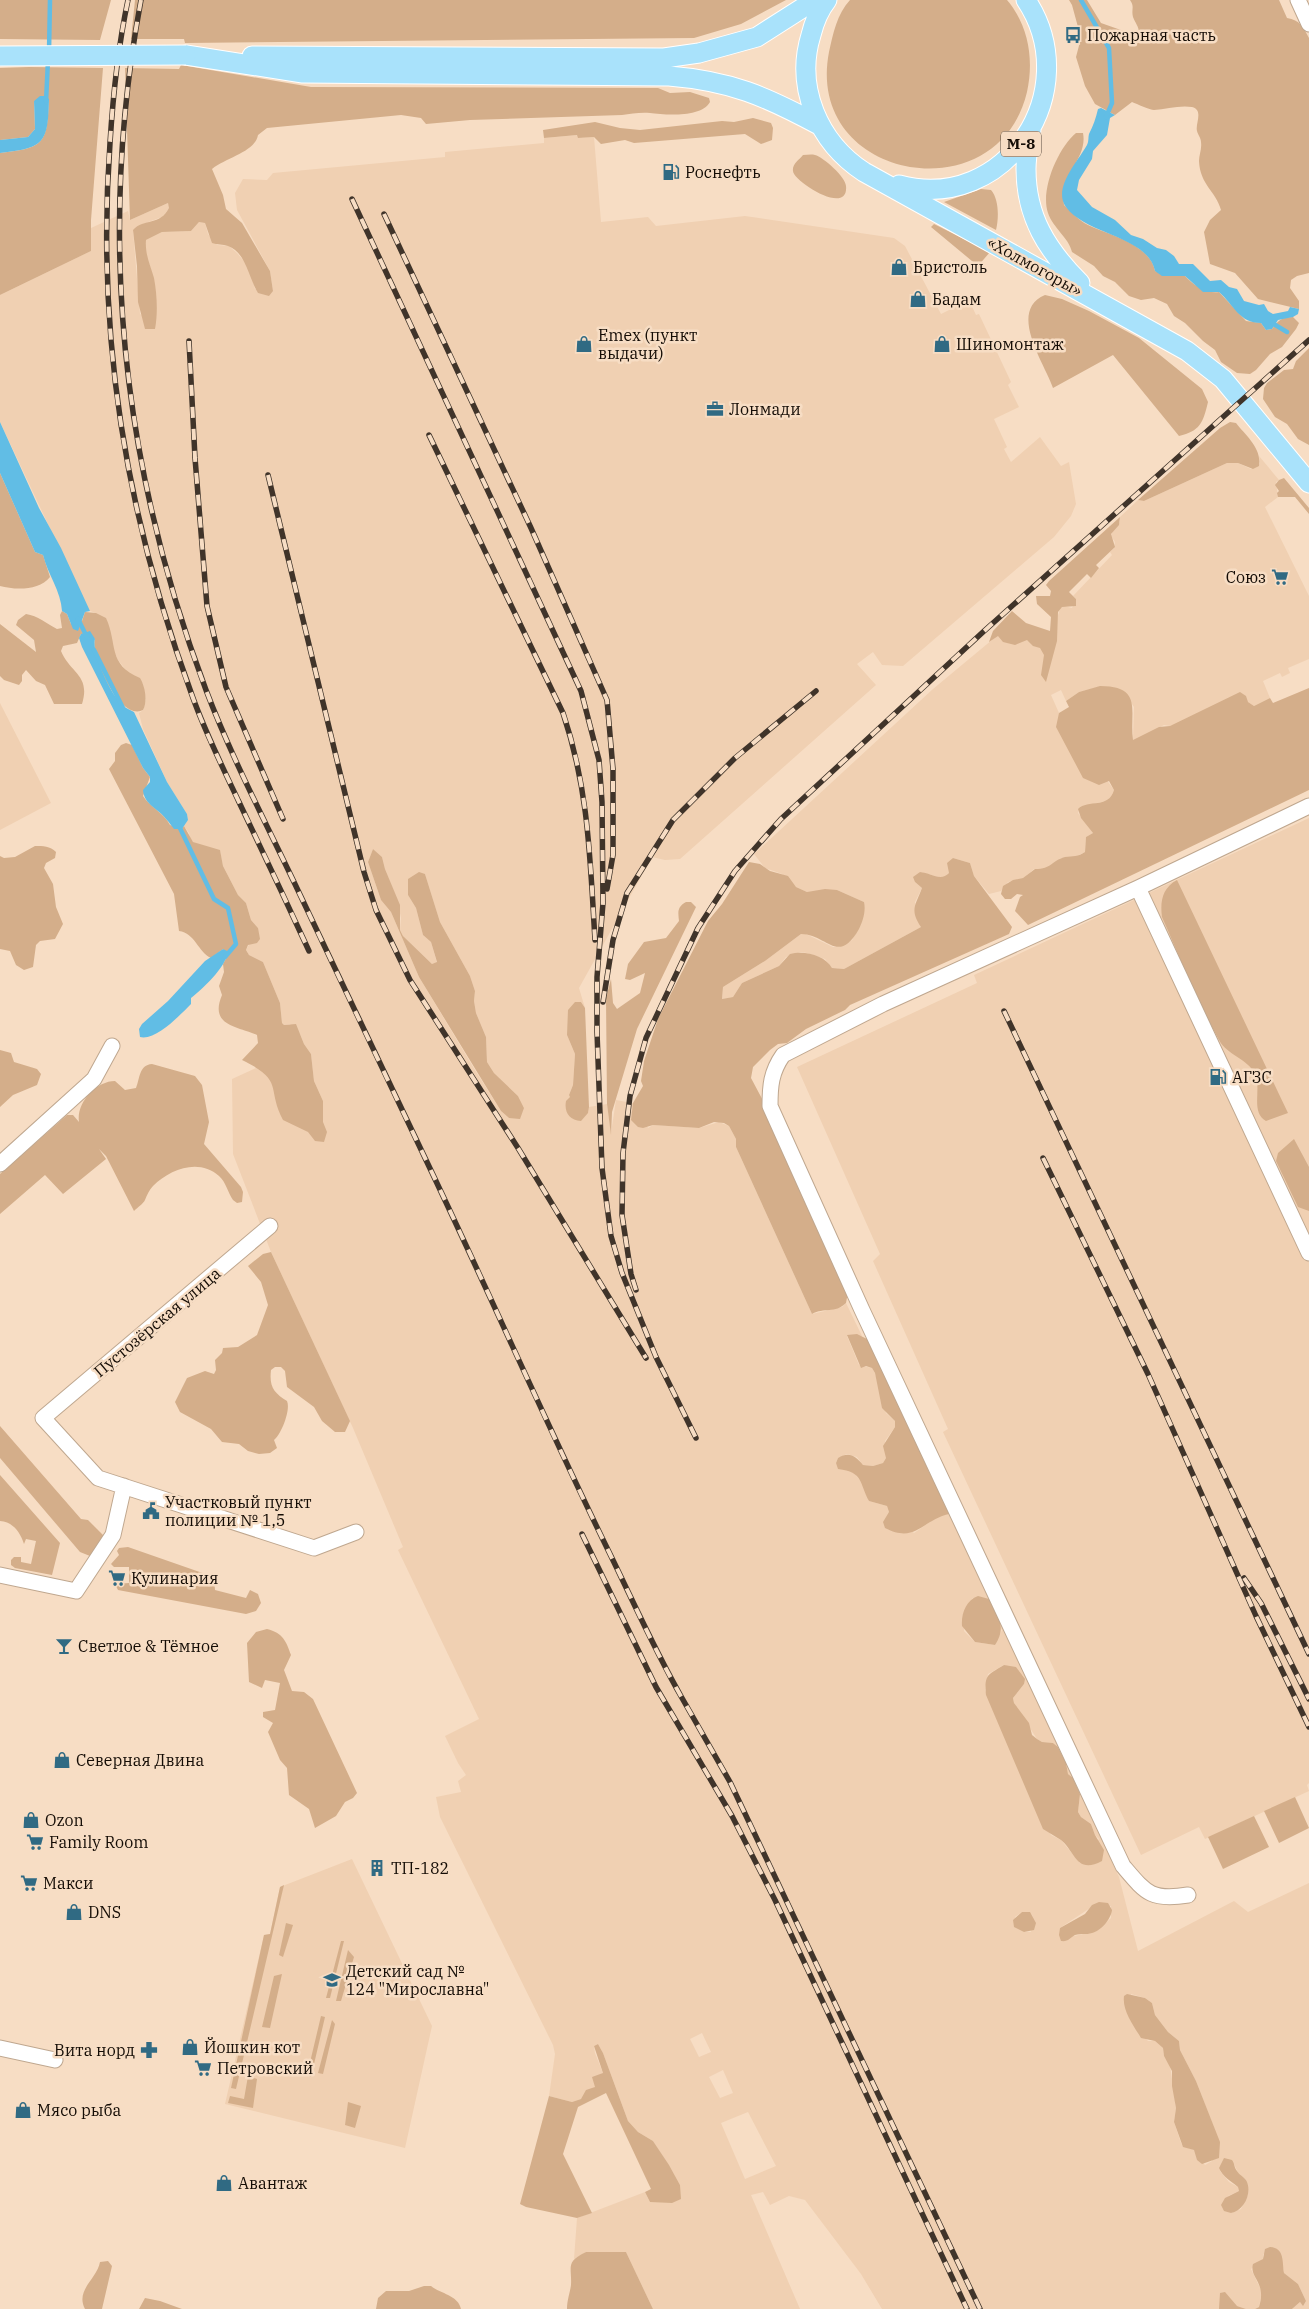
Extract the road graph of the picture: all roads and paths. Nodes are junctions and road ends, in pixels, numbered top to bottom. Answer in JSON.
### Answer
{"nodes":[{"id":1,"x":815,"y":0,"type":"edge"},
{"id":2,"x":827,"y":0,"type":"edge"},
{"id":3,"x":1026,"y":0,"type":"edge"},
{"id":4,"x":1298,"y":0,"type":"edge"},
{"id":5,"x":1309,"y":24,"type":"edge"},
{"id":6,"x":186,"y":55,"type":"junction"},
{"id":7,"x":0,"y":56,"type":"edge"},
{"id":8,"x":820,"y":125,"type":"junction"},
{"id":9,"x":1031,"y":129,"type":"junction"},
{"id":10,"x":881,"y":180,"type":"junction"},
{"id":11,"x":1097,"y":300,"type":"junction"},
{"id":12,"x":1309,"y":484,"type":"edge"},
{"id":13,"x":1309,"y":806,"type":"edge"},
{"id":14,"x":1138,"y":888,"type":"junction"},
{"id":15,"x":112,"y":1046,"type":"dead end"},
{"id":16,"x":0,"y":1164,"type":"edge"},
{"id":17,"x":270,"y":1226,"type":"dead end"},
{"id":18,"x":1309,"y":1253,"type":"edge"},
{"id":19,"x":124,"y":1486,"type":"junction"},
{"id":20,"x":356,"y":1532,"type":"dead end"},
{"id":21,"x":0,"y":1575,"type":"edge"},
{"id":22,"x":1188,"y":1895,"type":"dead end"},
{"id":23,"x":0,"y":2048,"type":"edge"},
{"id":24,"x":55,"y":2060,"type":"dead end"}],
"edges":[{"from":1,"to":6,"type":"main road"},
{"from":2,"to":8,"type":"main road","name":"«Холмогоры»","number":"М-8"},
{"from":3,"to":9,"type":"main road","name":"«Холмогоры»","number":"М-8"},
{"from":4,"to":5,"type":"street"},
{"from":6,"to":7,"type":"main road","bridge":true},
{"from":6,"to":8,"type":"main road"},
{"from":8,"to":10,"type":"main road","name":"«Холмогоры»","number":"М-8"},
{"from":9,"to":10,"type":"main road","name":"«Холмогоры»","number":"М-8"},
{"from":9,"to":11,"type":"main road","name":"«Холмогоры»","number":"М-8"},
{"from":10,"to":11,"type":"main road","name":"«Холмогоры»","number":"М-8"},
{"from":11,"to":12,"type":"main road","number":"М-8"},
{"from":13,"to":14,"type":"street"},
{"from":14,"to":18,"type":"street"},
{"from":14,"to":22,"type":"street"},
{"from":15,"to":16,"type":"street"},
{"from":17,"to":19,"type":"street","name":"Пустозёрская улица"},
{"from":19,"to":20,"type":"street"},
{"from":19,"to":21,"type":"street"},
{"from":23,"to":24,"type":"street"}]}
